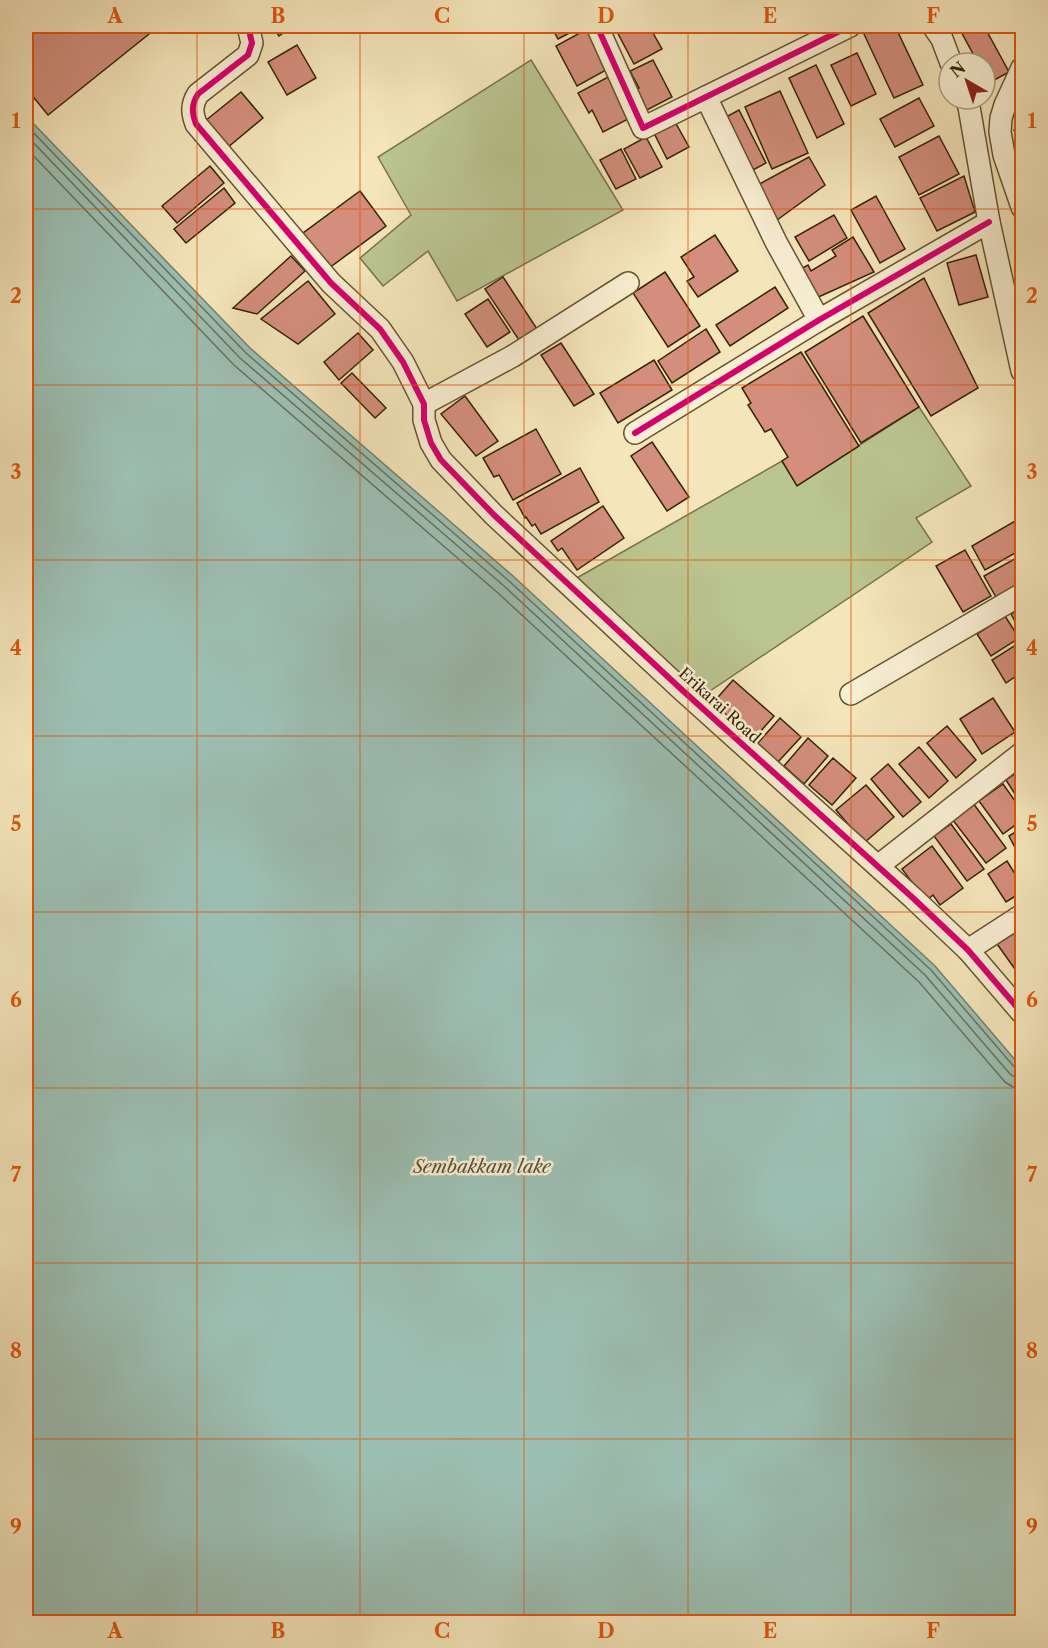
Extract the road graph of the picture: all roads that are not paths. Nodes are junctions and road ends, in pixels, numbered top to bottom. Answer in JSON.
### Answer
{"nodes":[{"id":1,"x":248,"y":26,"type":"edge"},
{"id":2,"x":597,"y":26,"type":"edge"},
{"id":3,"x":850,"y":26,"type":"edge"},
{"id":4,"x":933,"y":26,"type":"edge"},
{"id":5,"x":946,"y":51,"type":"edge"},
{"id":6,"x":1023,"y":69,"type":"edge"},
{"id":7,"x":706,"y":97,"type":"junction"},
{"id":8,"x":970,"y":111,"type":"edge"},
{"id":9,"x":1023,"y":207,"type":"edge"},
{"id":10,"x":989,"y":222,"type":"junction"},
{"id":11,"x":628,"y":283,"type":"dead end"},
{"id":12,"x":819,"y":320,"type":"junction"},
{"id":13,"x":1023,"y":370,"type":"edge"},
{"id":14,"x":424,"y":404,"type":"junction"},
{"id":15,"x":635,"y":433,"type":"dead end"},
{"id":16,"x":1023,"y":594,"type":"edge"},
{"id":17,"x":851,"y":694,"type":"dead end"},
{"id":18,"x":1023,"y":753,"type":"edge"},
{"id":19,"x":878,"y":866,"type":"junction"},
{"id":20,"x":1023,"y":915,"type":"edge"},
{"id":21,"x":968,"y":951,"type":"junction"},
{"id":22,"x":1023,"y":1014,"type":"edge"}],
"edges":[{"from":1,"to":14,"type":"street","name":"Erikarai Road"},
{"from":2,"to":7,"type":"street"},
{"from":3,"to":7,"type":"street"},
{"from":4,"to":5,"type":"street"},
{"from":6,"to":9,"type":"street"},
{"from":7,"to":12,"type":"street"},
{"from":8,"to":10,"type":"street"},
{"from":10,"to":12,"type":"street"},
{"from":10,"to":13,"type":"street"},
{"from":11,"to":14,"type":"street"},
{"from":12,"to":15,"type":"street"},
{"from":14,"to":19,"type":"street","name":"Erikarai Road"},
{"from":16,"to":17,"type":"street"},
{"from":18,"to":19,"type":"street"},
{"from":19,"to":21,"type":"street","name":"Erikarai Road"},
{"from":20,"to":21,"type":"street"},
{"from":21,"to":22,"type":"street","name":"Erikarai Road"}]}
